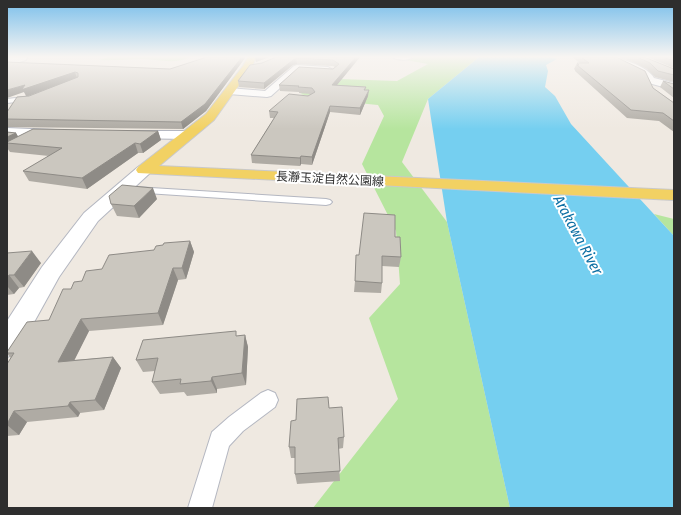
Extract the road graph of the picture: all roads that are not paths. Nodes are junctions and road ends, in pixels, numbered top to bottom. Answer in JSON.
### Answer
{"nodes":[{"id":1,"x":238,"y":81,"type":"edge"},
{"id":2,"x":282,"y":81,"type":"edge"},
{"id":3,"x":650,"y":81,"type":"edge"},
{"id":4,"x":654,"y":81,"type":"edge"},
{"id":5,"x":674,"y":87,"type":"edge"},
{"id":6,"x":229,"y":91,"type":"junction"},
{"id":7,"x":655,"y":91,"type":"edge"},
{"id":8,"x":267,"y":94,"type":"junction"},
{"id":9,"x":281,"y":95,"type":"edge"},
{"id":10,"x":38,"y":96,"type":"edge"},
{"id":11,"x":7,"y":101,"type":"edge"},
{"id":12,"x":7,"y":132,"type":"edge"},
{"id":13,"x":38,"y":133,"type":"junction"},
{"id":14,"x":70,"y":134,"type":"edge"},
{"id":15,"x":118,"y":135,"type":"edge"},
{"id":16,"x":187,"y":136,"type":"junction"},
{"id":17,"x":20,"y":143,"type":"edge"},
{"id":18,"x":144,"y":170,"type":"junction"},
{"id":19,"x":121,"y":189,"type":"junction"},
{"id":20,"x":674,"y":196,"type":"edge"},
{"id":21,"x":326,"y":202,"type":"dead end"},
{"id":22,"x":7,"y":345,"type":"edge"},
{"id":23,"x":268,"y":400,"type":"dead end"},
{"id":24,"x":200,"y":508,"type":"edge"}],
"edges":[{"from":1,"to":6,"type":"main road"},
{"from":2,"to":8,"type":"street"},
{"from":3,"to":7,"type":"street"},
{"from":4,"to":5,"type":"street"},
{"from":6,"to":8,"type":"street"},
{"from":6,"to":16,"type":"main road"},
{"from":8,"to":9,"type":"street"},
{"from":10,"to":11,"type":"lane"},
{"from":12,"to":13,"type":"street"},
{"from":13,"to":14,"type":"street"},
{"from":13,"to":17,"type":"lane"},
{"from":15,"to":16,"type":"street"},
{"from":16,"to":18,"type":"main road"},
{"from":18,"to":19,"type":"street"},
{"from":18,"to":20,"type":"main road","name":"長瀞玉淀自然公園線"},
{"from":19,"to":21,"type":"lane"},
{"from":19,"to":22,"type":"street"},
{"from":23,"to":24,"type":"lane"}]}
